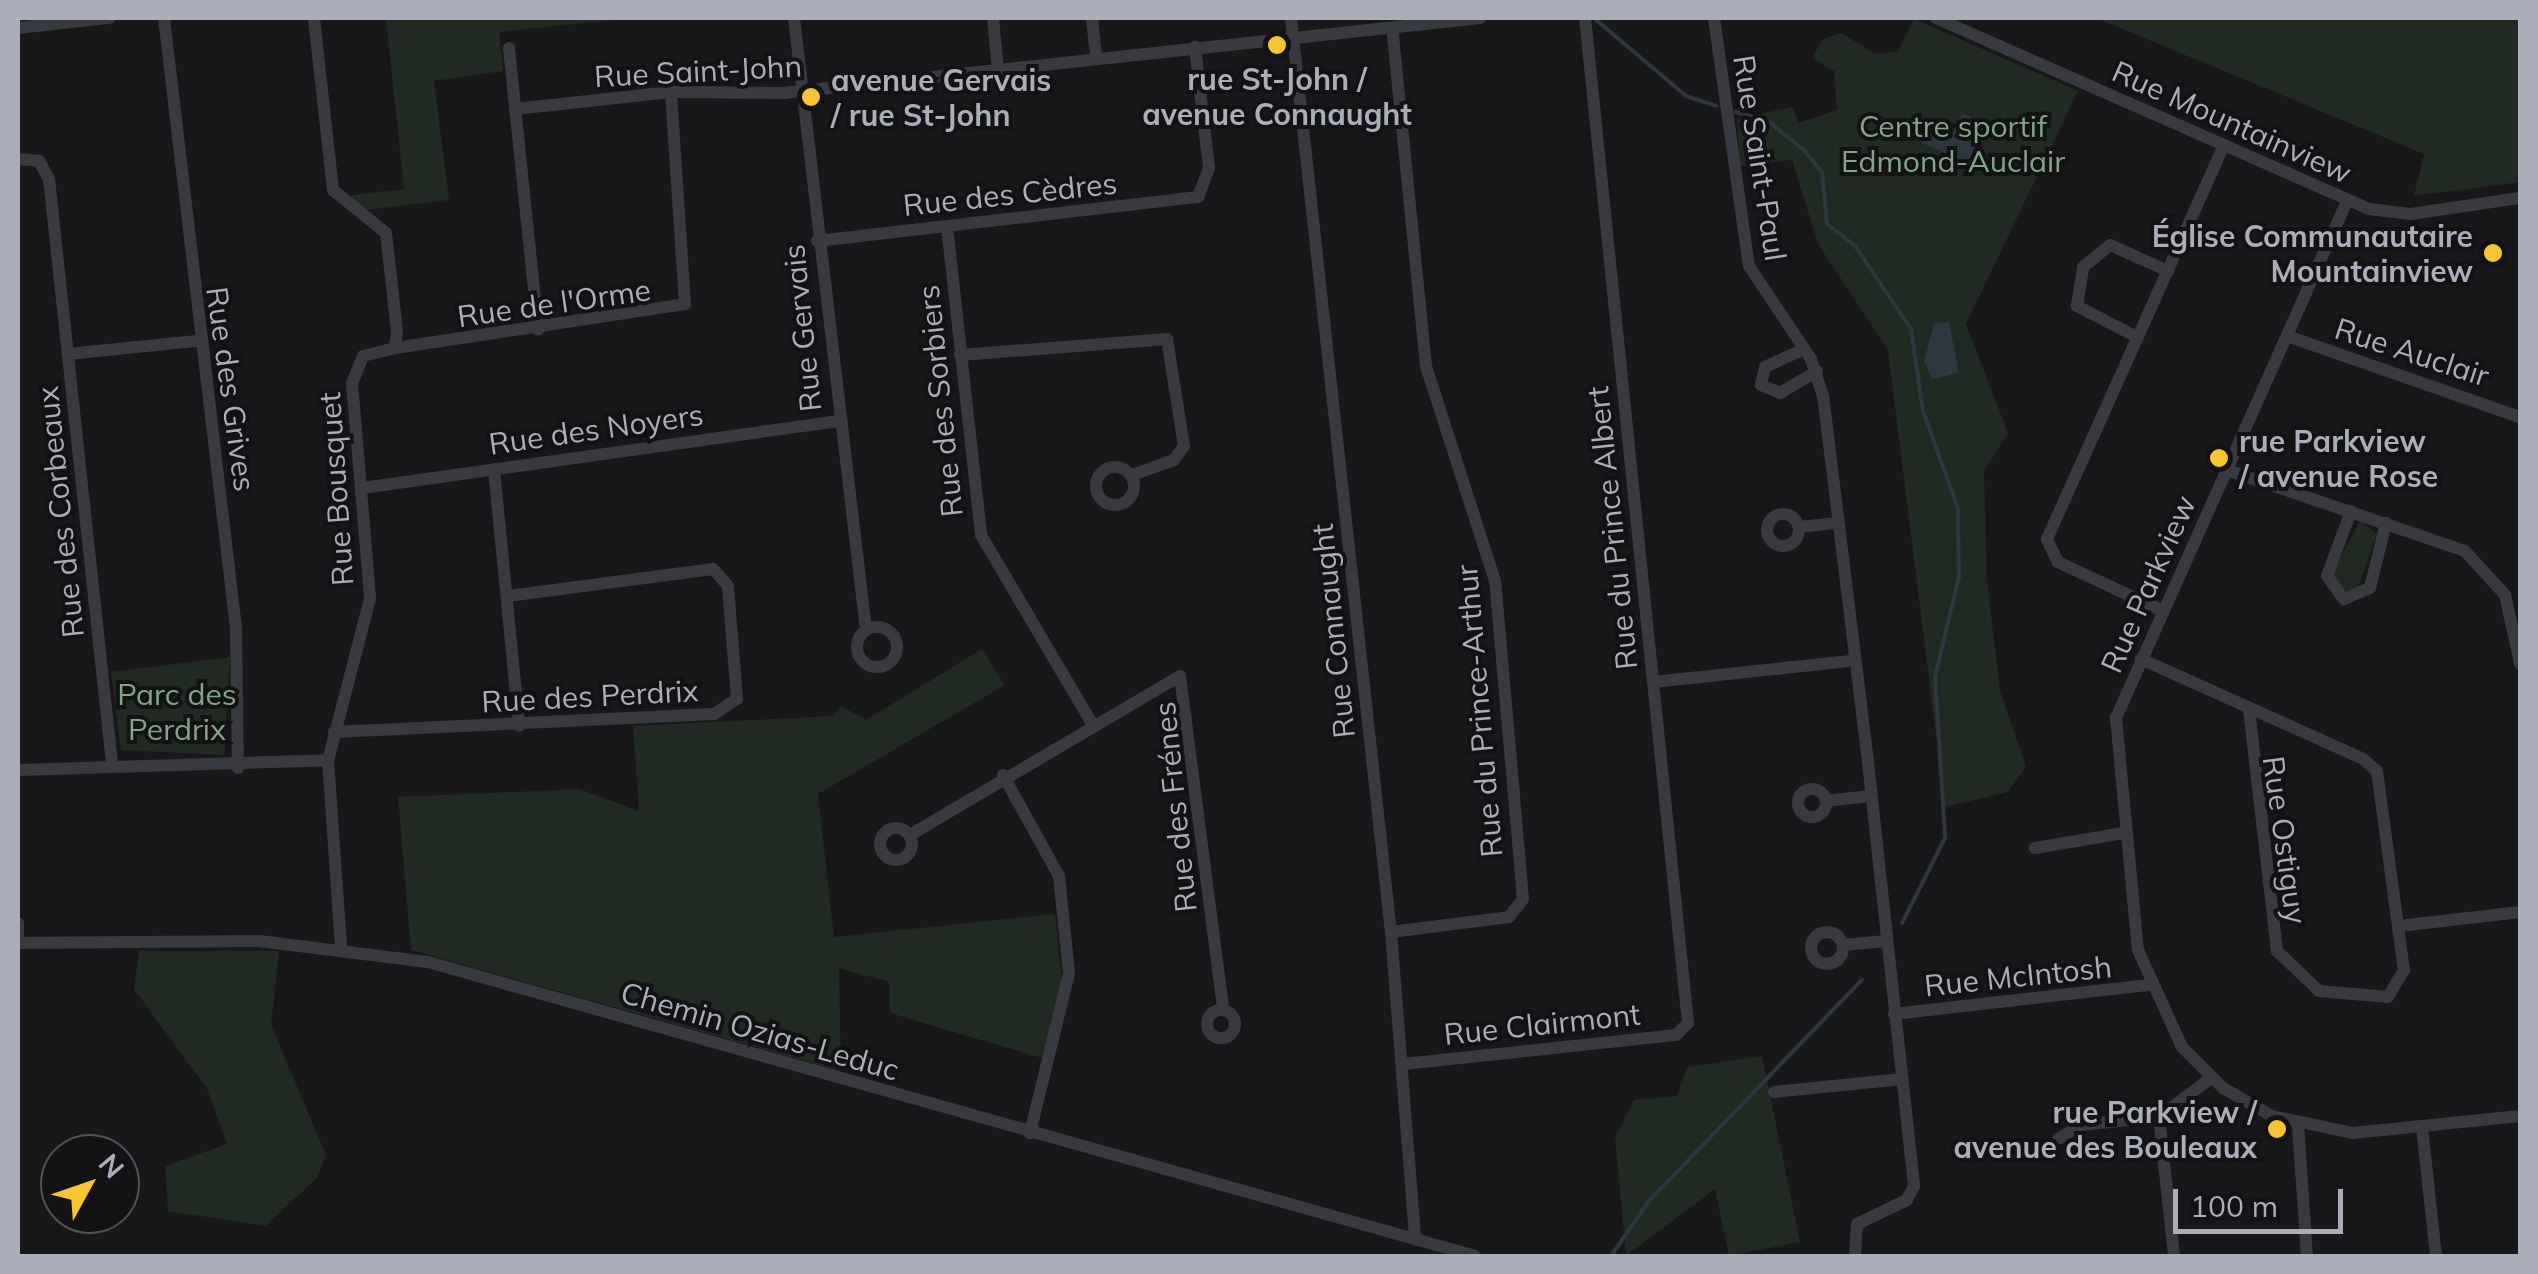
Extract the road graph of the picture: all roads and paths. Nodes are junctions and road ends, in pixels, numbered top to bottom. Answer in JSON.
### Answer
{"nodes":[{"id":1,"x":92,"y":18,"type":"edge"},
{"id":2,"x":109,"y":18,"type":"edge"},
{"id":3,"x":164,"y":18,"type":"edge"},
{"id":4,"x":314,"y":18,"type":"edge"},
{"id":5,"x":794,"y":18,"type":"edge"},
{"id":6,"x":993,"y":18,"type":"edge"},
{"id":7,"x":1092,"y":18,"type":"edge"},
{"id":8,"x":1291,"y":18,"type":"edge"},
{"id":9,"x":1480,"y":18,"type":"edge"},
{"id":10,"x":1585,"y":18,"type":"edge"},
{"id":11,"x":1714,"y":18,"type":"edge"},
{"id":12,"x":1936,"y":18,"type":"edge"},
{"id":13,"x":18,"y":28,"type":"edge"},
{"id":14,"x":1392,"y":28,"type":"junction"},
{"id":15,"x":1293,"y":38,"type":"junction"},
{"id":16,"x":1194,"y":47,"type":"junction"},
{"id":17,"x":509,"y":48,"type":"dead end"},
{"id":18,"x":1096,"y":58,"type":"junction"},
{"id":19,"x":998,"y":69,"type":"junction"},
{"id":20,"x":802,"y":90,"type":"junction"},
{"id":21,"x":671,"y":92,"type":"junction"},
{"id":22,"x":516,"y":109,"type":"junction"},
{"id":23,"x":2224,"y":147,"type":"junction"},
{"id":24,"x":18,"y":158,"type":"edge"},
{"id":25,"x":2520,"y":198,"type":"edge"},
{"id":26,"x":2348,"y":201,"type":"junction"},
{"id":27,"x":946,"y":226,"type":"junction"},
{"id":28,"x":817,"y":241,"type":"junction"},
{"id":29,"x":2168,"y":271,"type":"junction"},
{"id":30,"x":538,"y":330,"type":"junction"},
{"id":31,"x":2287,"y":336,"type":"junction"},
{"id":32,"x":2138,"y":337,"type":"junction"},
{"id":33,"x":196,"y":341,"type":"junction"},
{"id":34,"x":395,"y":348,"type":"junction"},
{"id":35,"x":1804,"y":349,"type":"junction"},
{"id":36,"x":68,"y":354,"type":"junction"},
{"id":37,"x":960,"y":355,"type":"junction"},
{"id":38,"x":1817,"y":372,"type":"junction"},
{"id":39,"x":2520,"y":416,"type":"edge"},
{"id":40,"x":836,"y":420,"type":"junction"},
{"id":41,"x":494,"y":469,"type":"junction"},
{"id":42,"x":2227,"y":470,"type":"junction"},
{"id":43,"x":1132,"y":475,"type":"dead end"},
{"id":44,"x":362,"y":488,"type":"junction"},
{"id":45,"x":2351,"y":511,"type":"junction"},
{"id":46,"x":2386,"y":523,"type":"junction"},
{"id":47,"x":1836,"y":524,"type":"junction"},
{"id":48,"x":1799,"y":527,"type":"dead end"},
{"id":49,"x":507,"y":596,"type":"junction"},
{"id":50,"x":2163,"y":611,"type":"junction"},
{"id":51,"x":866,"y":630,"type":"dead end"},
{"id":52,"x":2142,"y":659,"type":"junction"},
{"id":53,"x":1851,"y":661,"type":"junction"},
{"id":54,"x":2520,"y":663,"type":"edge"},
{"id":55,"x":1653,"y":682,"type":"junction"},
{"id":56,"x":2249,"y":708,"type":"junction"},
{"id":57,"x":1091,"y":722,"type":"junction"},
{"id":58,"x":519,"y":726,"type":"junction"},
{"id":59,"x":334,"y":732,"type":"junction"},
{"id":60,"x":328,"y":760,"type":"junction"},
{"id":61,"x":112,"y":764,"type":"junction"},
{"id":62,"x":238,"y":768,"type":"junction"},
{"id":63,"x":18,"y":770,"type":"edge"},
{"id":64,"x":1003,"y":775,"type":"junction"},
{"id":65,"x":1871,"y":796,"type":"junction"},
{"id":66,"x":1826,"y":801,"type":"dead end"},
{"id":67,"x":2124,"y":833,"type":"junction"},
{"id":68,"x":910,"y":836,"type":"dead end"},
{"id":69,"x":2034,"y":848,"type":"dead end"},
{"id":70,"x":2520,"y":912,"type":"edge"},
{"id":71,"x":18,"y":922,"type":"edge"},
{"id":72,"x":2399,"y":926,"type":"junction"},
{"id":73,"x":1391,"y":932,"type":"junction"},
{"id":74,"x":1886,"y":941,"type":"junction"},
{"id":75,"x":18,"y":942,"type":"edge"},
{"id":76,"x":1843,"y":945,"type":"dead end"},
{"id":77,"x":341,"y":948,"type":"junction"},
{"id":78,"x":2147,"y":984,"type":"junction"},
{"id":79,"x":1223,"y":1009,"type":"dead end"},
{"id":80,"x":1894,"y":1014,"type":"junction"},
{"id":81,"x":1685,"y":1032,"type":"joint"},
{"id":82,"x":1404,"y":1064,"type":"junction"},
{"id":83,"x":1902,"y":1078,"type":"junction"},
{"id":84,"x":2211,"y":1078,"type":"junction"},
{"id":85,"x":1774,"y":1092,"type":"dead end"},
{"id":86,"x":2520,"y":1116,"type":"edge"},
{"id":87,"x":2159,"y":1117,"type":"junction"},
{"id":88,"x":2298,"y":1125,"type":"junction"},
{"id":89,"x":2422,"y":1127,"type":"junction"},
{"id":90,"x":1030,"y":1133,"type":"junction"},
{"id":91,"x":2058,"y":1139,"type":"dead end"},
{"id":92,"x":1415,"y":1240,"type":"junction"},
{"id":93,"x":1475,"y":1256,"type":"edge"},
{"id":94,"x":1855,"y":1256,"type":"edge"},
{"id":95,"x":2174,"y":1256,"type":"edge"},
{"id":96,"x":2307,"y":1256,"type":"edge"},
{"id":97,"x":2436,"y":1256,"type":"edge"}],
"edges":[{"from":1,"to":2,"type":"street"},
{"from":1,"to":13,"type":"street"},
{"from":3,"to":33,"type":"street","name":"Rue des Grives"},
{"from":4,"to":34,"type":"street"},
{"from":5,"to":20,"type":"street","name":"Rue Gervais"},
{"from":6,"to":19,"type":"street"},
{"from":7,"to":18,"type":"street"},
{"from":8,"to":15,"type":"street","name":"Rue Connaught"},
{"from":9,"to":14,"type":"street","name":"Rue Saint-John"},
{"from":10,"to":55,"type":"street","name":"Rue du Prince Albert"},
{"from":11,"to":35,"type":"street","name":"Rue Saint-Paul"},
{"from":12,"to":23,"type":"street","name":"Rue Mountainview"},
{"from":14,"to":15,"type":"street","name":"Rue Saint-John"},
{"from":14,"to":73,"type":"street","name":"Rue du Prince-Arthur"},
{"from":15,"to":16,"type":"street","name":"Rue Saint-John"},
{"from":15,"to":73,"type":"street","name":"Rue Connaught"},
{"from":16,"to":18,"type":"street","name":"Rue Saint-John"},
{"from":16,"to":27,"type":"street","name":"Rue des Cèdres"},
{"from":17,"to":22,"type":"street"},
{"from":18,"to":19,"type":"street","name":"Rue Saint-John"},
{"from":19,"to":20,"type":"street","name":"Rue Saint-John"},
{"from":20,"to":21,"type":"street","name":"Rue Saint-John"},
{"from":20,"to":28,"type":"street","name":"Rue Gervais"},
{"from":21,"to":22,"type":"street","name":"Rue Saint-John"},
{"from":21,"to":30,"type":"street","name":"Rue de l'Orme"},
{"from":22,"to":30,"type":"street"},
{"from":23,"to":26,"type":"street","name":"Rue Mountainview"},
{"from":23,"to":29,"type":"street"},
{"from":24,"to":36,"type":"street","name":"Rue des Corbeaux"},
{"from":25,"to":26,"type":"street","name":"Rue Mountainview"},
{"from":26,"to":31,"type":"street","name":"Rue Parkview"},
{"from":27,"to":28,"type":"street","name":"Rue des Cèdres"},
{"from":27,"to":37,"type":"street","name":"Rue des Sorbiers"},
{"from":28,"to":40,"type":"street","name":"Rue Gervais"},
{"from":29,"to":32,"type":"street"},
{"from":29,"to":32,"type":"street"},
{"from":30,"to":34,"type":"street","name":"Rue de l'Orme"},
{"from":31,"to":39,"type":"street","name":"Rue Auclair"},
{"from":31,"to":42,"type":"street","name":"Rue Parkview"},
{"from":32,"to":50,"type":"street"},
{"from":33,"to":36,"type":"street"},
{"from":33,"to":62,"type":"street","name":"Rue des Grives"},
{"from":34,"to":44,"type":"street","name":"Rue Bousquet"},
{"from":35,"to":38,"type":"street","name":"Rue Saint-Paul"},
{"from":35,"to":38,"type":"street"},
{"from":36,"to":61,"type":"street","name":"Rue des Corbeaux"},
{"from":37,"to":43,"type":"street"},
{"from":37,"to":57,"type":"street","name":"Rue des Sorbiers"},
{"from":38,"to":47,"type":"street","name":"Rue Saint-Paul"},
{"from":40,"to":41,"type":"street","name":"Rue des Noyers"},
{"from":40,"to":51,"type":"street","name":"Rue Gervais"},
{"from":41,"to":44,"type":"street","name":"Rue des Noyers"},
{"from":41,"to":49,"type":"street"},
{"from":42,"to":45,"type":"street"},
{"from":42,"to":50,"type":"street","name":"Rue Parkview"},
{"from":44,"to":59,"type":"street","name":"Rue Bousquet"},
{"from":45,"to":46,"type":"street"},
{"from":45,"to":46,"type":"street"},
{"from":46,"to":54,"type":"street"},
{"from":47,"to":48,"type":"street"},
{"from":47,"to":53,"type":"street","name":"Rue Saint-Paul"},
{"from":49,"to":58,"type":"street"},
{"from":49,"to":58,"type":"street","name":"Rue des Perdrix"},
{"from":50,"to":52,"type":"street","name":"Rue Parkview"},
{"from":52,"to":56,"type":"street","name":"Rue Ostiguy"},
{"from":52,"to":67,"type":"street","name":"Rue Parkview"},
{"from":53,"to":55,"type":"street"},
{"from":53,"to":65,"type":"street","name":"Rue Saint-Paul"},
{"from":55,"to":81,"type":"street","name":"Rue du Prince Albert"},
{"from":56,"to":72,"type":"street","name":"Rue Ostiguy"},
{"from":56,"to":72,"type":"street","name":"Rue Ostiguy"},
{"from":57,"to":64,"type":"street","name":"Rue des Frénes"},
{"from":57,"to":79,"type":"street","name":"Rue des Frénes"},
{"from":58,"to":59,"type":"street","name":"Rue des Perdrix"},
{"from":59,"to":60,"type":"street","name":"Rue Bousquet"},
{"from":60,"to":62,"type":"street"},
{"from":60,"to":77,"type":"street","name":"Rue Bousquet"},
{"from":61,"to":62,"type":"street"},
{"from":61,"to":63,"type":"street"},
{"from":64,"to":68,"type":"street","name":"Rue des Frénes"},
{"from":64,"to":90,"type":"street"},
{"from":65,"to":66,"type":"street"},
{"from":65,"to":74,"type":"street","name":"Rue Saint-Paul"},
{"from":67,"to":69,"type":"street"},
{"from":67,"to":78,"type":"street","name":"Rue Parkview"},
{"from":70,"to":72,"type":"street"},
{"from":71,"to":75,"type":"street"},
{"from":73,"to":82,"type":"street","name":"Rue Connaught"},
{"from":74,"to":76,"type":"street"},
{"from":74,"to":80,"type":"street","name":"Rue Saint-Paul"},
{"from":75,"to":77,"type":"street","name":"Chemin Ozias-Leduc"},
{"from":77,"to":90,"type":"street","name":"Chemin Ozias-Leduc"},
{"from":78,"to":80,"type":"street","name":"Rue McIntosh"},
{"from":78,"to":84,"type":"street","name":"Rue Parkview"},
{"from":80,"to":83,"type":"street","name":"Rue Saint-Paul"},
{"from":81,"to":82,"type":"street","name":"Rue Clairmont"},
{"from":82,"to":92,"type":"street","name":"Rue Connaught"},
{"from":83,"to":85,"type":"street"},
{"from":83,"to":94,"type":"street","name":"Rue Saint-Paul"},
{"from":84,"to":87,"type":"street"},
{"from":84,"to":88,"type":"street","name":"Rue Parkview"},
{"from":86,"to":89,"type":"street","name":"Rue Parkview"},
{"from":87,"to":91,"type":"street"},
{"from":87,"to":95,"type":"street"},
{"from":88,"to":89,"type":"street","name":"Rue Parkview"},
{"from":88,"to":96,"type":"street"},
{"from":89,"to":97,"type":"street"},
{"from":90,"to":92,"type":"street","name":"Chemin Ozias-Leduc"},
{"from":92,"to":93,"type":"street","name":"Chemin Ozias-Leduc"}]}
